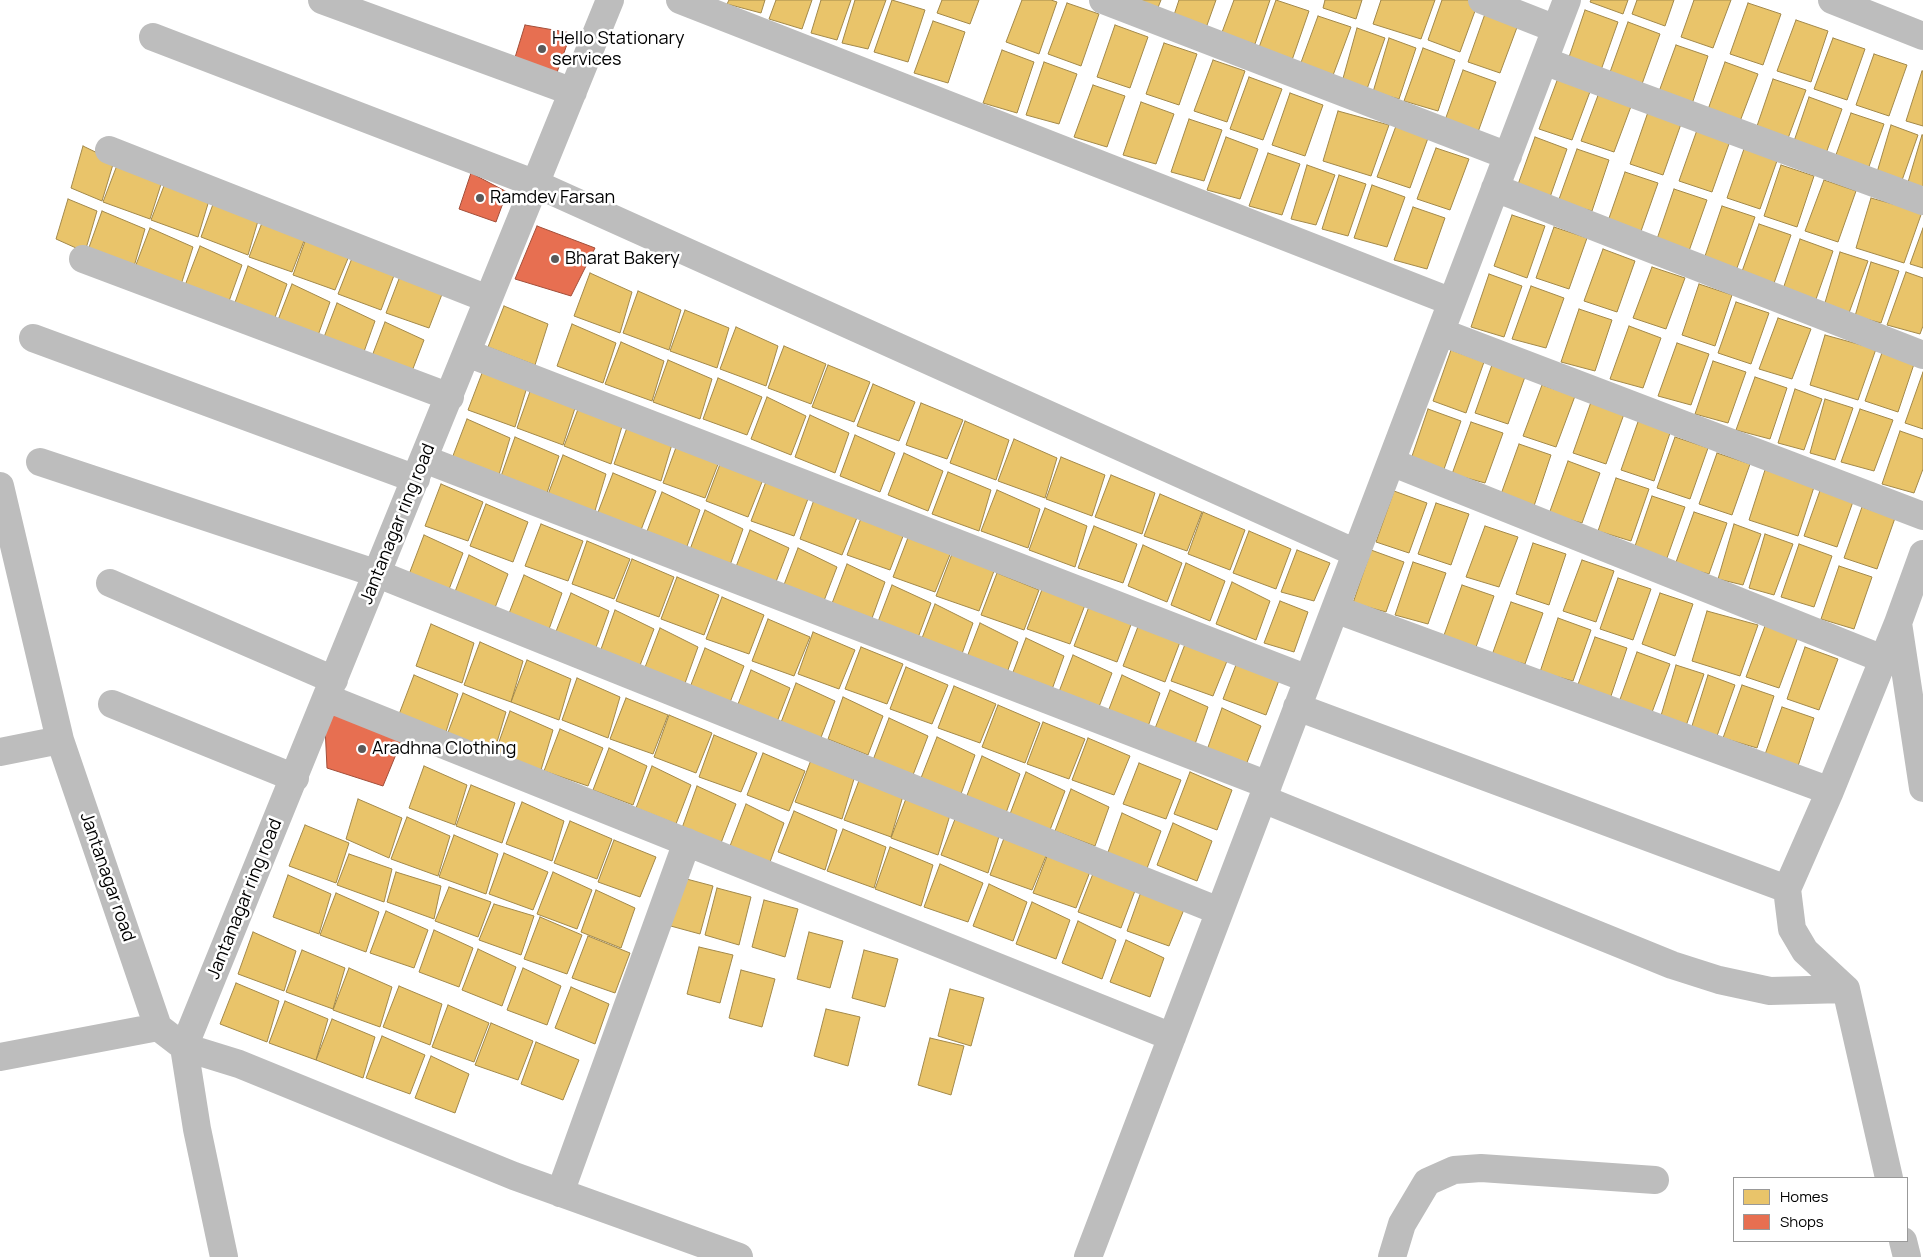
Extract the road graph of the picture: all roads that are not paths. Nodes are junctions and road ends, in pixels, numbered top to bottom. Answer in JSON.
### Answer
{"nodes":[{"id":1,"x":322,"y":0,"type":"edge"},
{"id":2,"x":610,"y":0,"type":"edge"},
{"id":3,"x":680,"y":0,"type":"edge"},
{"id":4,"x":1103,"y":0,"type":"edge"},
{"id":5,"x":1482,"y":0,"type":"edge"},
{"id":6,"x":1567,"y":0,"type":"edge"},
{"id":7,"x":1832,"y":0,"type":"edge"},
{"id":8,"x":1556,"y":29,"type":"junction"},
{"id":9,"x":1923,"y":36,"type":"edge"},
{"id":10,"x":153,"y":37,"type":"dead end"},
{"id":11,"x":1544,"y":61,"type":"junction"},
{"id":12,"x":573,"y":92,"type":"junction"},
{"id":13,"x":109,"y":150,"type":"dead end"},
{"id":14,"x":1508,"y":156,"type":"junction"},
{"id":15,"x":536,"y":184,"type":"junction"},
{"id":16,"x":1495,"y":188,"type":"junction"},
{"id":17,"x":1923,"y":201,"type":"edge"},
{"id":18,"x":83,"y":259,"type":"dead end"},
{"id":19,"x":488,"y":299,"type":"junction"},
{"id":20,"x":1452,"y":302,"type":"junction"},
{"id":21,"x":1441,"y":332,"type":"junction"},
{"id":22,"x":33,"y":338,"type":"dead end"},
{"id":23,"x":467,"y":353,"type":"junction"},
{"id":24,"x":1923,"y":355,"type":"edge"},
{"id":25,"x":450,"y":397,"type":"junction"},
{"id":26,"x":40,"y":462,"type":"dead end"},
{"id":27,"x":1391,"y":462,"type":"junction"},
{"id":28,"x":420,"y":469,"type":"junction"},
{"id":29,"x":0,"y":486,"type":"edge"},
{"id":30,"x":1923,"y":516,"type":"edge"},
{"id":31,"x":1356,"y":553,"type":"junction"},
{"id":32,"x":1923,"y":554,"type":"edge"},
{"id":33,"x":378,"y":574,"type":"junction"},
{"id":34,"x":110,"y":583,"type":"dead end"},
{"id":35,"x":1334,"y":609,"type":"junction"},
{"id":36,"x":1898,"y":624,"type":"junction"},
{"id":37,"x":1883,"y":659,"type":"junction"},
{"id":38,"x":1308,"y":679,"type":"junction"},
{"id":39,"x":331,"y":689,"type":"junction"},
{"id":40,"x":112,"y":704,"type":"dead end"},
{"id":41,"x":1297,"y":707,"type":"junction"},
{"id":42,"x":1918,"y":721,"type":"edge"},
{"id":43,"x":60,"y":740,"type":"junction"},
{"id":44,"x":0,"y":752,"type":"edge"},
{"id":45,"x":295,"y":778,"type":"junction"},
{"id":46,"x":1923,"y":788,"type":"edge"},
{"id":47,"x":1830,"y":791,"type":"junction"},
{"id":48,"x":1265,"y":792,"type":"junction"},
{"id":49,"x":687,"y":842,"type":"junction"},
{"id":50,"x":1787,"y":889,"type":"junction"},
{"id":51,"x":1219,"y":911,"type":"junction"},
{"id":52,"x":1846,"y":988,"type":"junction"},
{"id":53,"x":158,"y":1027,"type":"junction"},
{"id":54,"x":1172,"y":1037,"type":"junction"},
{"id":55,"x":184,"y":1047,"type":"junction"},
{"id":56,"x":0,"y":1057,"type":"edge"},
{"id":57,"x":1889,"y":1177,"type":"edge"},
{"id":58,"x":1655,"y":1180,"type":"dead end"},
{"id":59,"x":560,"y":1193,"type":"junction"},
{"id":60,"x":1904,"y":1242,"type":"edge"},
{"id":61,"x":224,"y":1257,"type":"edge"},
{"id":62,"x":740,"y":1257,"type":"edge"},
{"id":63,"x":1088,"y":1257,"type":"edge"},
{"id":64,"x":1392,"y":1257,"type":"edge"},
{"id":65,"x":1907,"y":1257,"type":"edge"}],
"edges":[{"from":1,"to":12,"type":"street"},
{"from":2,"to":12,"type":"street","name":"Jantanagar ring road"},
{"from":3,"to":20,"type":"street"},
{"from":4,"to":14,"type":"street"},
{"from":5,"to":8,"type":"street"},
{"from":6,"to":8,"type":"street"},
{"from":7,"to":9,"type":"street"},
{"from":8,"to":11,"type":"street"},
{"from":10,"to":15,"type":"street"},
{"from":11,"to":14,"type":"street"},
{"from":11,"to":17,"type":"street"},
{"from":12,"to":15,"type":"street","name":"Jantanagar ring road"},
{"from":13,"to":19,"type":"street"},
{"from":14,"to":16,"type":"street"},
{"from":15,"to":19,"type":"street","name":"Jantanagar ring road"},
{"from":15,"to":31,"type":"street"},
{"from":16,"to":20,"type":"street"},
{"from":16,"to":24,"type":"street"},
{"from":18,"to":25,"type":"street"},
{"from":19,"to":23,"type":"street","name":"Jantanagar ring road"},
{"from":20,"to":21,"type":"street"},
{"from":21,"to":27,"type":"street"},
{"from":21,"to":30,"type":"street"},
{"from":22,"to":28,"type":"street"},
{"from":23,"to":25,"type":"street","name":"Jantanagar ring road"},
{"from":23,"to":38,"type":"street"},
{"from":25,"to":28,"type":"street","name":"Jantanagar ring road"},
{"from":26,"to":33,"type":"street"},
{"from":27,"to":31,"type":"street"},
{"from":27,"to":37,"type":"street"},
{"from":28,"to":33,"type":"street","name":"Jantanagar ring road"},
{"from":28,"to":48,"type":"street"},
{"from":29,"to":43,"type":"street","name":"Jantanagar road"},
{"from":31,"to":35,"type":"street"},
{"from":32,"to":36,"type":"street"},
{"from":33,"to":39,"type":"street","name":"Jantanagar ring road"},
{"from":33,"to":51,"type":"street"},
{"from":34,"to":39,"type":"street"},
{"from":35,"to":38,"type":"street"},
{"from":35,"to":47,"type":"street"},
{"from":36,"to":37,"type":"street"},
{"from":36,"to":42,"type":"street"},
{"from":37,"to":47,"type":"street"},
{"from":38,"to":41,"type":"street"},
{"from":39,"to":45,"type":"street","name":"Jantanagar ring road"},
{"from":39,"to":49,"type":"street"},
{"from":40,"to":45,"type":"street"},
{"from":41,"to":48,"type":"street"},
{"from":41,"to":50,"type":"street"},
{"from":42,"to":46,"type":"street"},
{"from":43,"to":44,"type":"street"},
{"from":43,"to":53,"type":"street","name":"Jantanagar road"},
{"from":45,"to":55,"type":"street","name":"Jantanagar ring road"},
{"from":47,"to":50,"type":"street"},
{"from":48,"to":51,"type":"street"},
{"from":48,"to":52,"type":"street"},
{"from":49,"to":54,"type":"street"},
{"from":49,"to":59,"type":"street"},
{"from":50,"to":52,"type":"street"},
{"from":51,"to":54,"type":"street"},
{"from":52,"to":57,"type":"street"},
{"from":53,"to":55,"type":"street"},
{"from":53,"to":56,"type":"street"},
{"from":54,"to":63,"type":"street"},
{"from":55,"to":59,"type":"street"},
{"from":55,"to":61,"type":"street"},
{"from":58,"to":64,"type":"street"},
{"from":59,"to":62,"type":"street"},
{"from":60,"to":65,"type":"street"}]}
